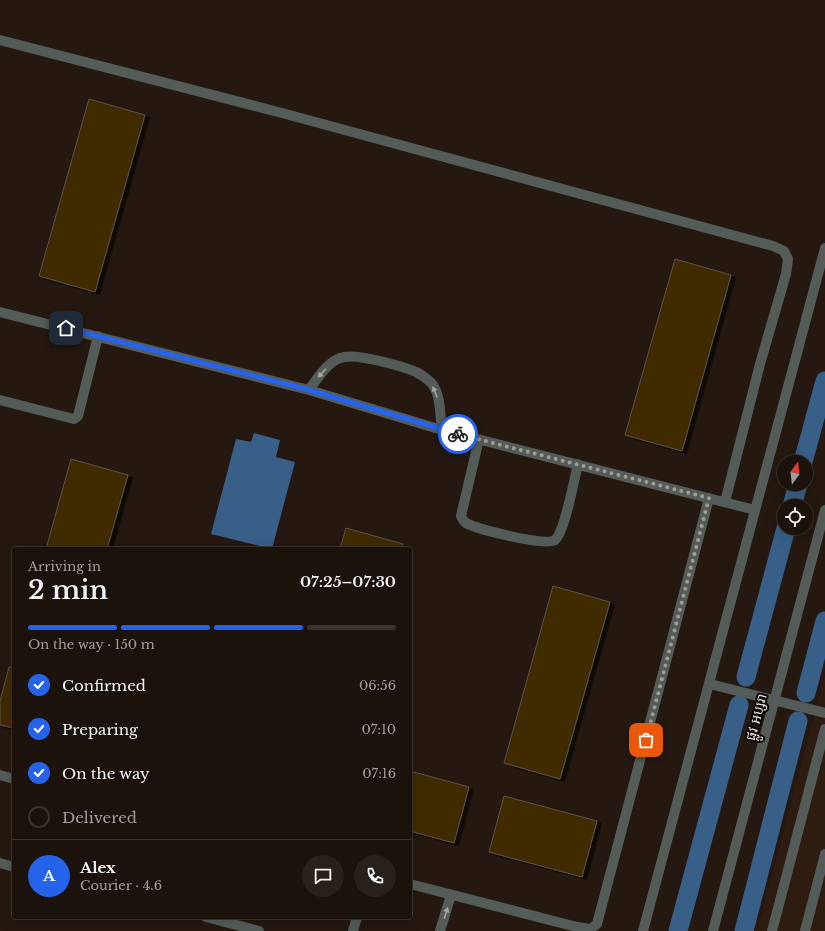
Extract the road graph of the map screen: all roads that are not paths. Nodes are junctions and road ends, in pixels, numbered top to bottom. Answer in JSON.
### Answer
{"nodes":[{"id":1,"x":0,"y":40,"type":"edge"},
{"id":2,"x":825,"y":248,"type":"edge"},
{"id":3,"x":0,"y":312,"type":"edge"},
{"id":4,"x":98,"y":336,"type":"junction"},
{"id":5,"x":309,"y":390,"type":"junction"},
{"id":6,"x":0,"y":400,"type":"edge"},
{"id":7,"x":442,"y":430,"type":"junction"},
{"id":8,"x":479,"y":439,"type":"junction"},
{"id":9,"x":578,"y":464,"type":"junction"},
{"id":10,"x":709,"y":498,"type":"junction"},
{"id":11,"x":725,"y":502,"type":"junction"},
{"id":12,"x":755,"y":510,"type":"junction"},
{"id":13,"x":825,"y":510,"type":"edge"},
{"id":14,"x":710,"y":684,"type":"junction"},
{"id":15,"x":775,"y":700,"type":"junction"},
{"id":16,"x":825,"y":713,"type":"edge"},
{"id":17,"x":825,"y":730,"type":"edge"},
{"id":18,"x":0,"y":775,"type":"edge"},
{"id":19,"x":12,"y":778,"type":"edge"},
{"id":20,"x":825,"y":858,"type":"edge"},
{"id":21,"x":0,"y":863,"type":"edge"},
{"id":22,"x":12,"y":866,"type":"edge"},
{"id":23,"x":412,"y":885,"type":"edge"},
{"id":24,"x":451,"y":895,"type":"junction"},
{"id":25,"x":214,"y":919,"type":"edge"},
{"id":26,"x":356,"y":919,"type":"edge"},
{"id":27,"x":259,"y":931,"type":"edge"},
{"id":28,"x":353,"y":931,"type":"edge"},
{"id":29,"x":440,"y":931,"type":"edge"},
{"id":30,"x":643,"y":931,"type":"edge"},
{"id":31,"x":713,"y":931,"type":"edge"},
{"id":32,"x":772,"y":931,"type":"edge"},
{"id":33,"x":805,"y":931,"type":"edge"}],
"edges":[{"from":1,"to":11,"type":"street"},
{"from":2,"to":12,"type":"street"},
{"from":3,"to":4,"type":"street"},
{"from":4,"to":5,"type":"street"},
{"from":4,"to":6,"type":"street"},
{"from":5,"to":7,"type":"street"},
{"from":7,"to":5,"type":"street","one_way":true},
{"from":7,"to":8,"type":"street"},
{"from":8,"to":9,"type":"street"},
{"from":8,"to":9,"type":"street"},
{"from":9,"to":10,"type":"street"},
{"from":10,"to":11,"type":"street"},
{"from":10,"to":24,"type":"street"},
{"from":11,"to":12,"type":"street"},
{"from":12,"to":14,"type":"street"},
{"from":13,"to":15,"type":"street","name":"ផ្លូវ អប្សរា"},
{"from":14,"to":15,"type":"street"},
{"from":14,"to":30,"type":"street"},
{"from":15,"to":16,"type":"street"},
{"from":15,"to":31,"type":"street","name":"ផ្លូវ អប្សរា"},
{"from":17,"to":32,"type":"street"},
{"from":18,"to":19,"type":"street"},
{"from":20,"to":33,"type":"street"},
{"from":21,"to":22,"type":"street"},
{"from":23,"to":24,"type":"street"},
{"from":29,"to":24,"type":"street","one_way":true},
{"from":25,"to":27,"type":"street"},
{"from":26,"to":28,"type":"street"}]}
